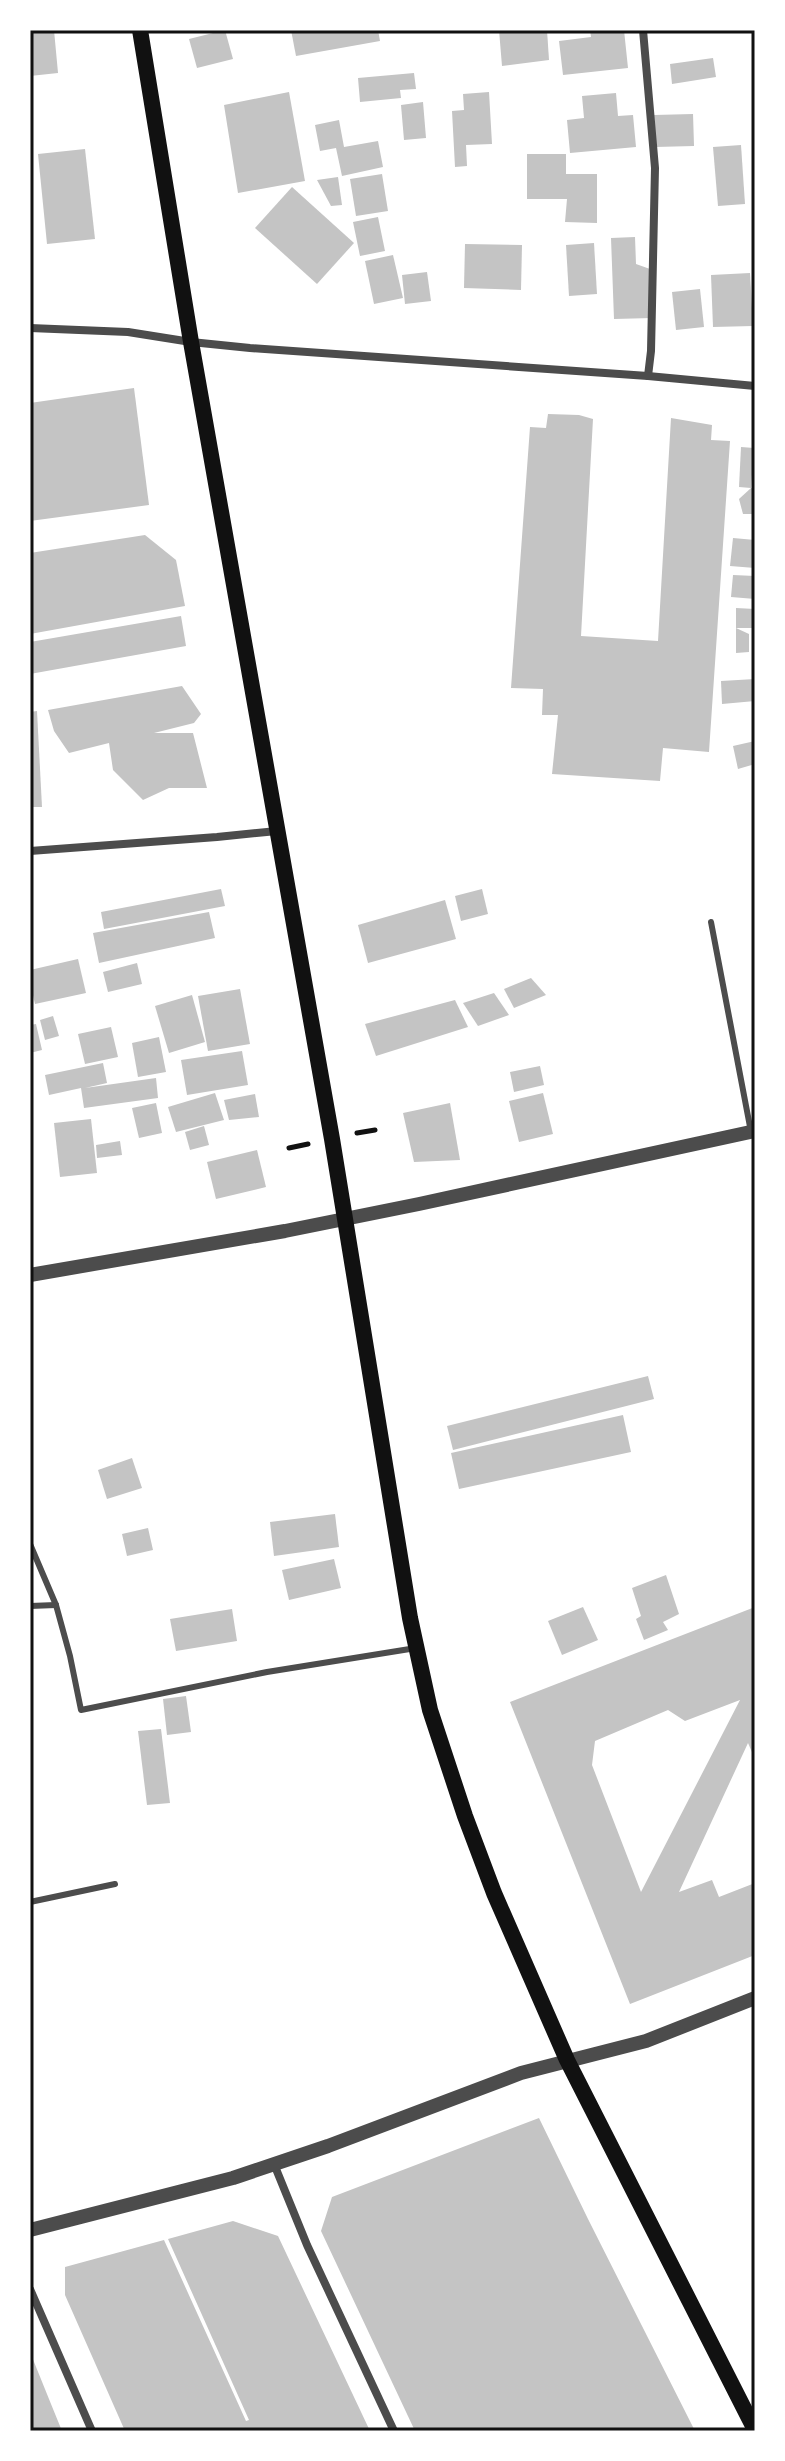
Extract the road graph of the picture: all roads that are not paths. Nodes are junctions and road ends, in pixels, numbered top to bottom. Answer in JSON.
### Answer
{"nodes":[{"id":1,"x":140,"y":30,"type":"edge"},
{"id":2,"x":643,"y":30,"type":"edge"},
{"id":3,"x":30,"y":328,"type":"edge"},
{"id":4,"x":191,"y":342,"type":"junction"},
{"id":5,"x":648,"y":376,"type":"junction"},
{"id":6,"x":755,"y":386,"type":"edge"},
{"id":7,"x":277,"y":831,"type":"junction"},
{"id":8,"x":30,"y":851,"type":"edge"},
{"id":9,"x":711,"y":922,"type":"dead end"},
{"id":10,"x":753,"y":1131,"type":"edge"},
{"id":11,"x":345,"y":1218,"type":"junction"},
{"id":12,"x":30,"y":1275,"type":"edge"},
{"id":13,"x":30,"y":1544,"type":"edge"},
{"id":14,"x":56,"y":1605,"type":"junction"},
{"id":15,"x":30,"y":1606,"type":"edge"},
{"id":16,"x":416,"y":1648,"type":"junction"},
{"id":17,"x":115,"y":1884,"type":"dead end"},
{"id":18,"x":30,"y":1902,"type":"edge"},
{"id":19,"x":755,"y":1998,"type":"edge"},
{"id":20,"x":567,"y":2060,"type":"junction"},
{"id":21,"x":274,"y":2164,"type":"junction"},
{"id":22,"x":30,"y":2230,"type":"edge"},
{"id":23,"x":30,"y":2289,"type":"edge"},
{"id":24,"x":755,"y":2430,"type":"edge"},
{"id":25,"x":92,"y":2431,"type":"edge"},
{"id":26,"x":394,"y":2431,"type":"edge"}],
"edges":[{"from":1,"to":4,"type":"main road"},
{"from":2,"to":5,"type":"street"},
{"from":3,"to":4,"type":"street"},
{"from":4,"to":5,"type":"street"},
{"from":4,"to":7,"type":"main road"},
{"from":5,"to":6,"type":"street"},
{"from":7,"to":8,"type":"street"},
{"from":7,"to":11,"type":"main road"},
{"from":9,"to":10,"type":"lane"},
{"from":10,"to":11,"type":"street"},
{"from":11,"to":12,"type":"street"},
{"from":11,"to":16,"type":"main road"},
{"from":13,"to":14,"type":"lane"},
{"from":14,"to":15,"type":"lane"},
{"from":14,"to":16,"type":"lane"},
{"from":16,"to":20,"type":"main road"},
{"from":17,"to":18,"type":"lane"},
{"from":19,"to":20,"type":"street"},
{"from":20,"to":21,"type":"street"},
{"from":20,"to":24,"type":"main road"},
{"from":21,"to":22,"type":"street"},
{"from":21,"to":26,"type":"street"},
{"from":23,"to":25,"type":"street"}]}
